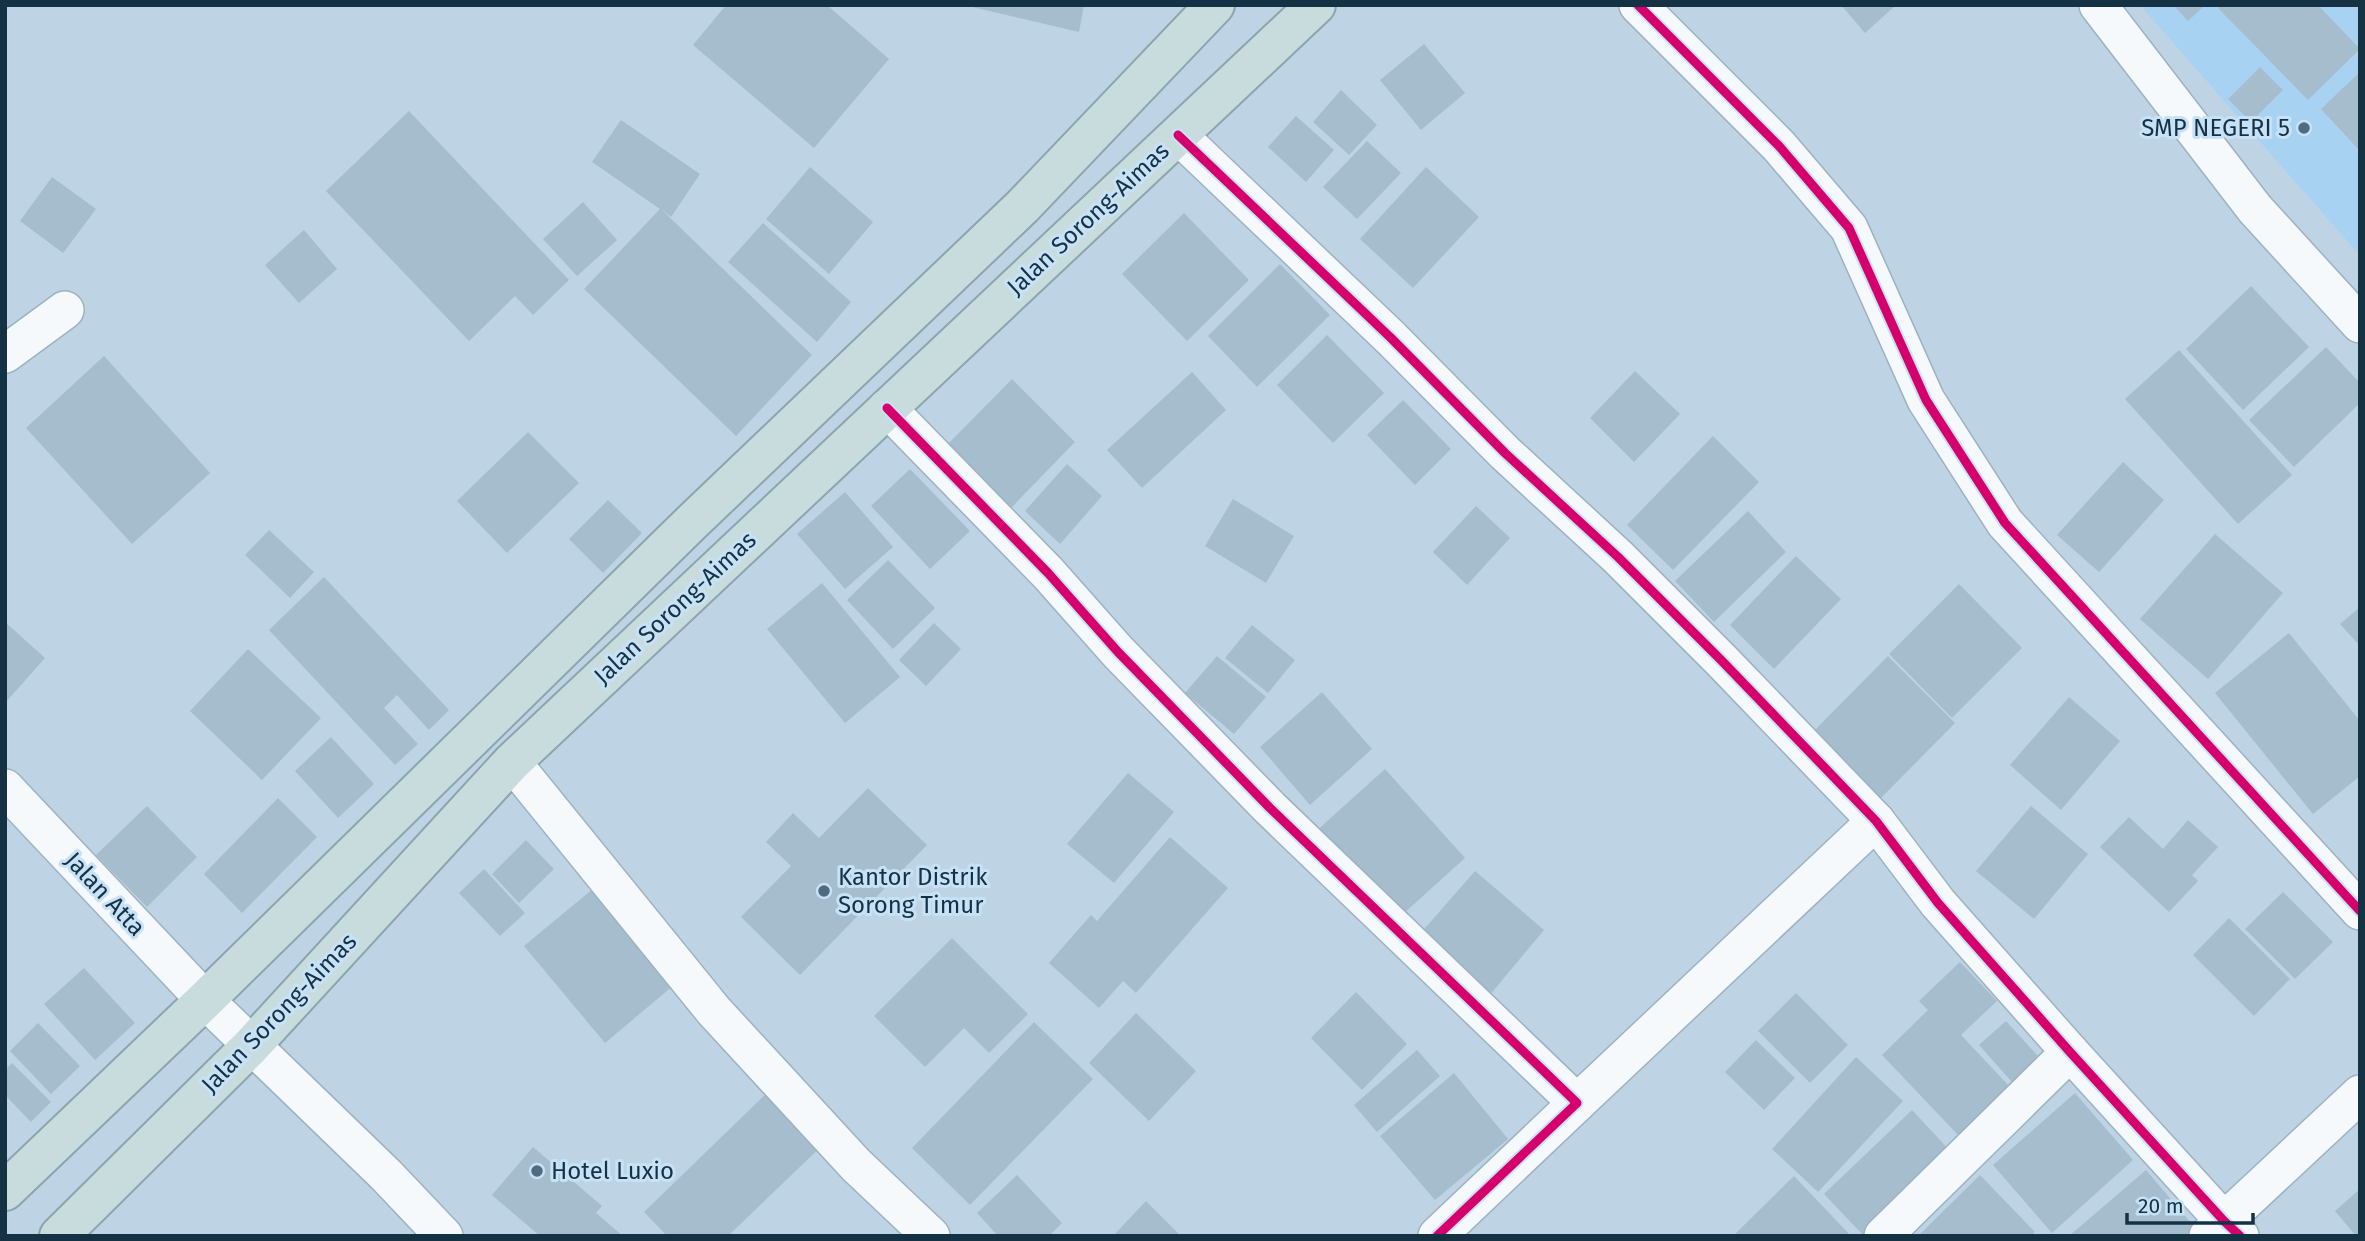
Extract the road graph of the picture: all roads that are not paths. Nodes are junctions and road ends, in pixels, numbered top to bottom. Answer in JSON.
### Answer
{"nodes":[{"id":1,"x":1215,"y":5,"type":"edge"},
{"id":2,"x":1316,"y":5,"type":"edge"},
{"id":3,"x":1638,"y":5,"type":"edge"},
{"id":4,"x":2098,"y":5,"type":"edge"},
{"id":5,"x":1178,"y":135,"type":"junction"},
{"id":6,"x":65,"y":310,"type":"dead end"},
{"id":7,"x":2360,"y":324,"type":"edge"},
{"id":8,"x":5,"y":354,"type":"edge"},
{"id":9,"x":887,"y":408,"type":"junction"},
{"id":10,"x":512,"y":762,"type":"junction"},
{"id":11,"x":5,"y":788,"type":"edge"},
{"id":12,"x":1876,"y":821,"type":"junction"},
{"id":13,"x":2360,"y":911,"type":"edge"},
{"id":14,"x":205,"y":1000,"type":"junction"},
{"id":15,"x":251,"y":1046,"type":"junction"},
{"id":16,"x":2070,"y":1052,"type":"junction"},
{"id":17,"x":2360,"y":1094,"type":"edge"},
{"id":18,"x":1577,"y":1103,"type":"junction"},
{"id":19,"x":5,"y":1191,"type":"edge"},
{"id":20,"x":2224,"y":1231,"type":"edge"},
{"id":21,"x":59,"y":1236,"type":"edge"},
{"id":22,"x":444,"y":1236,"type":"edge"},
{"id":23,"x":931,"y":1236,"type":"edge"},
{"id":24,"x":1437,"y":1236,"type":"edge"},
{"id":25,"x":1883,"y":1236,"type":"edge"}],
"edges":[{"from":1,"to":14,"type":"highway","name":"Jalan Sorong-Aimas"},
{"from":2,"to":5,"type":"highway","name":"Jalan Sorong-Aimas"},
{"from":3,"to":13,"type":"street"},
{"from":4,"to":7,"type":"street"},
{"from":5,"to":9,"type":"highway","name":"Jalan Sorong-Aimas"},
{"from":5,"to":12,"type":"street"},
{"from":6,"to":8,"type":"street"},
{"from":9,"to":10,"type":"highway","name":"Jalan Sorong-Aimas"},
{"from":9,"to":18,"type":"street"},
{"from":10,"to":15,"type":"highway","name":"Jalan Sorong-Aimas"},
{"from":10,"to":23,"type":"street"},
{"from":11,"to":14,"type":"street","name":"Jalan Atta"},
{"from":12,"to":16,"type":"street"},
{"from":12,"to":18,"type":"street"},
{"from":14,"to":15,"type":"street","name":"Jalan Atta"},
{"from":14,"to":19,"type":"highway","name":"Jalan Sorong-Aimas"},
{"from":15,"to":21,"type":"highway","name":"Jalan Sorong-Aimas"},
{"from":15,"to":22,"type":"street","name":"Jalan Atta"},
{"from":16,"to":20,"type":"street"},
{"from":16,"to":25,"type":"street"},
{"from":17,"to":20,"type":"street"},
{"from":18,"to":24,"type":"street"}]}
